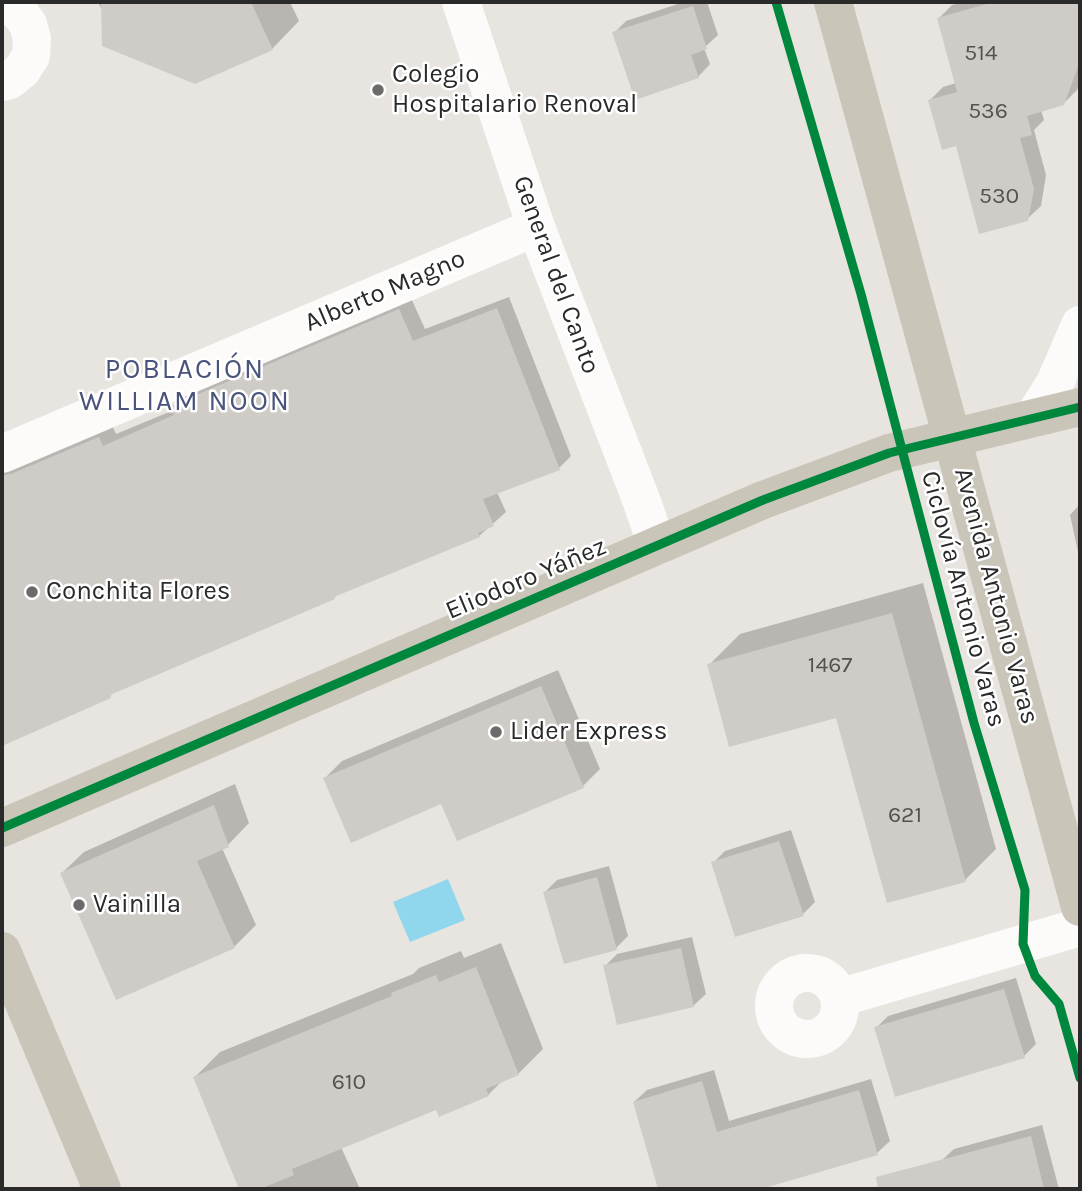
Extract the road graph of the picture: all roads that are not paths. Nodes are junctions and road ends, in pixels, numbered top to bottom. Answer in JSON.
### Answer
{"nodes":[{"id":1,"x":461,"y":2,"type":"edge"},
{"id":2,"x":833,"y":2,"type":"edge"},
{"id":3,"x":2,"y":3,"type":"edge"},
{"id":4,"x":2,"y":82,"type":"edge"},
{"id":5,"x":536,"y":227,"type":"junction"},
{"id":6,"x":1080,"y":325,"type":"edge"},
{"id":7,"x":1080,"y":407,"type":"edge"},
{"id":8,"x":1033,"y":418,"type":"junction"},
{"id":9,"x":953,"y":436,"type":"junction"},
{"id":10,"x":2,"y":454,"type":"edge"},
{"id":11,"x":657,"y":546,"type":"junction"},
{"id":12,"x":2,"y":828,"type":"edge"},
{"id":13,"x":1080,"y":907,"type":"edge"},
{"id":14,"x":1080,"y":927,"type":"edge"},
{"id":15,"x":2,"y":951,"type":"edge"},
{"id":16,"x":839,"y":998,"type":"dead end"},
{"id":17,"x":102,"y":1189,"type":"edge"}],
"edges":[{"from":1,"to":5,"type":"street","name":"General del Canto"},
{"from":2,"to":9,"type":"main road","name":"Avenida Antonio Varas"},
{"from":3,"to":4,"type":"street"},
{"from":5,"to":10,"type":"street","name":"Alberto Magno"},
{"from":5,"to":11,"type":"street","name":"General del Canto"},
{"from":6,"to":8,"type":"street"},
{"from":7,"to":8,"type":"main road","name":"Eliodoro Yáñez"},
{"from":8,"to":9,"type":"main road","name":"Eliodoro Yáñez"},
{"from":9,"to":11,"type":"main road","name":"Eliodoro Yáñez"},
{"from":9,"to":13,"type":"main road","name":"Avenida Antonio Varas"},
{"from":11,"to":12,"type":"main road","name":"Eliodoro Yáñez"},
{"from":14,"to":16,"type":"street"},
{"from":15,"to":17,"type":"main road"}]}
